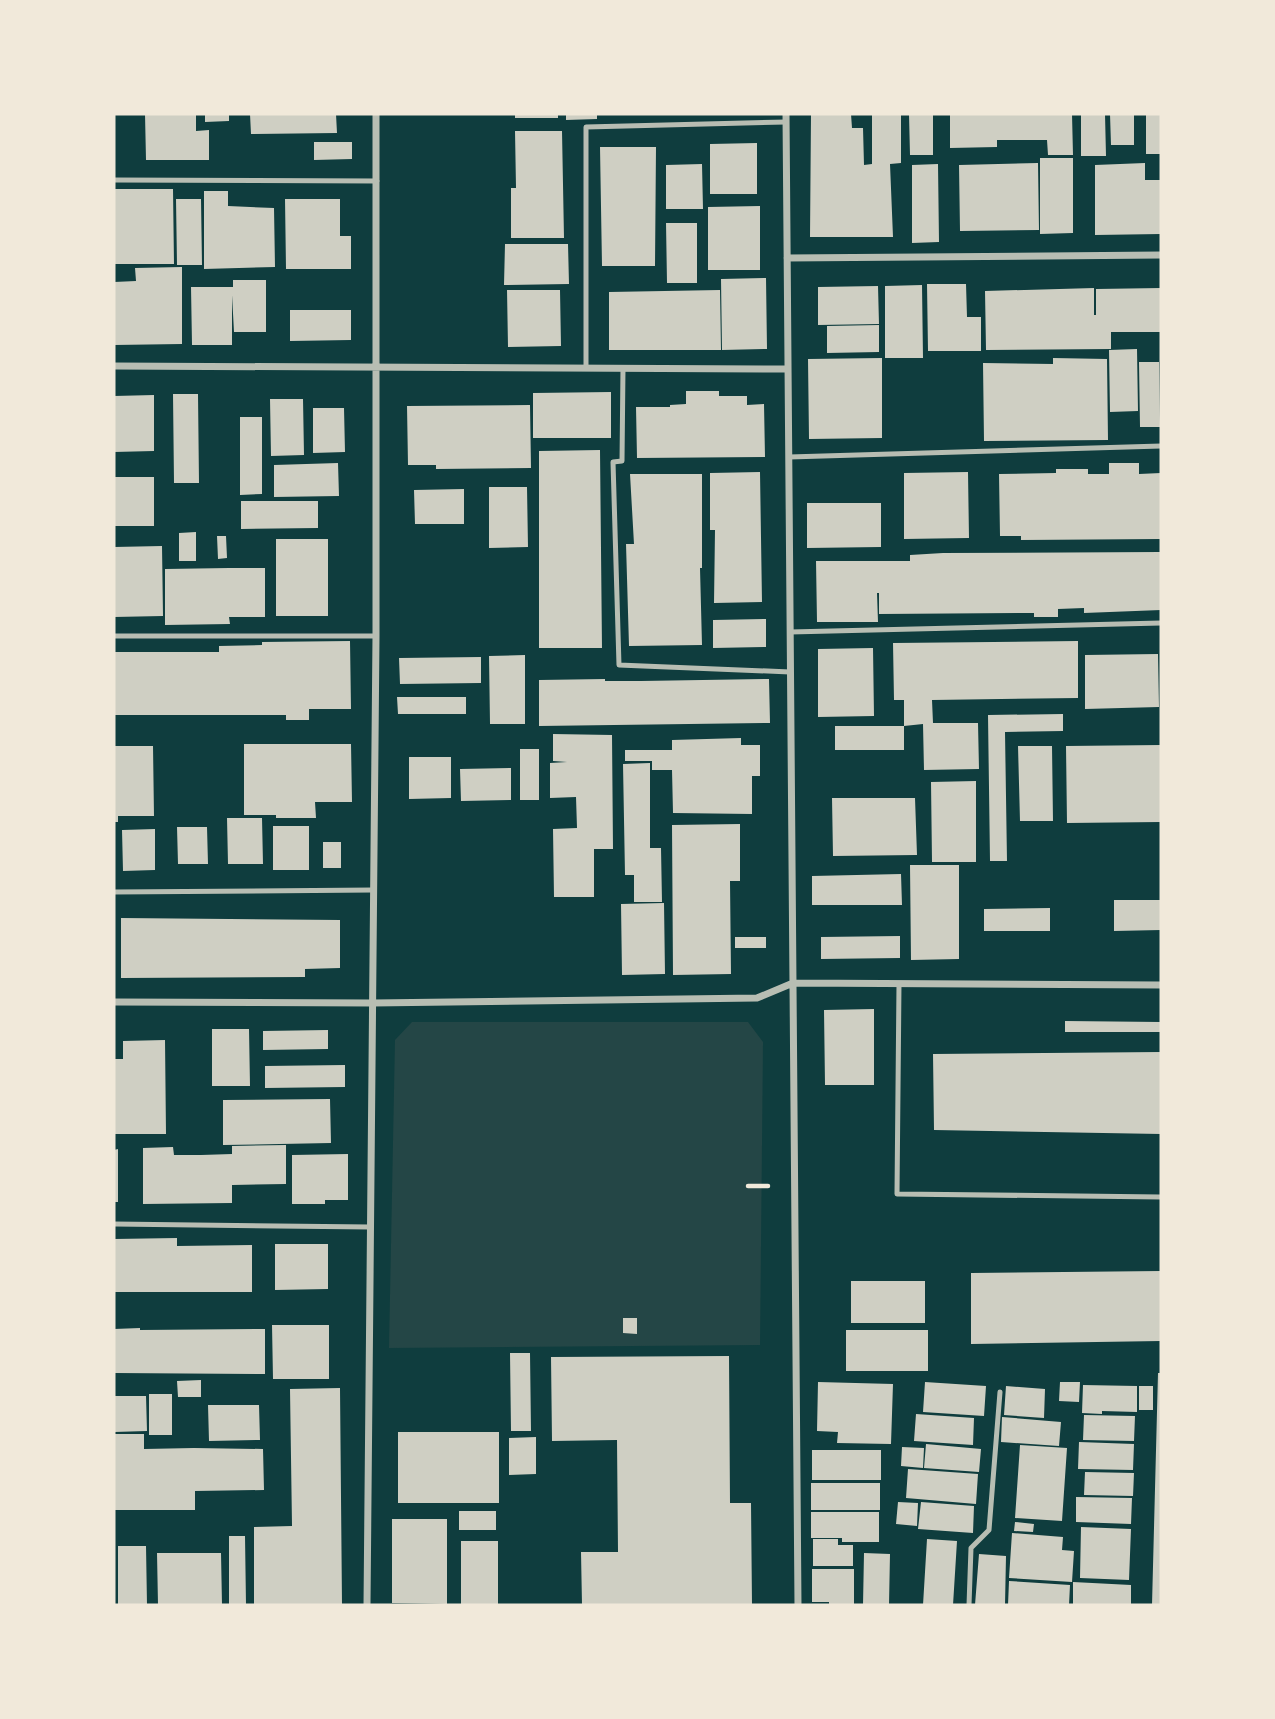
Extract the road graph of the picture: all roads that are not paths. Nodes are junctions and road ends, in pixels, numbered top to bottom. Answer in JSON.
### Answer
{"nodes":[{"id":1,"x":376,"y":114,"type":"edge"},
{"id":2,"x":786,"y":118,"type":"edge"},
{"id":3,"x":114,"y":180,"type":"edge"},
{"id":4,"x":377,"y":181,"type":"junction"},
{"id":5,"x":1161,"y":255,"type":"edge"},
{"id":6,"x":787,"y":258,"type":"junction"},
{"id":7,"x":114,"y":366,"type":"edge"},
{"id":8,"x":377,"y":367,"type":"junction"},
{"id":9,"x":586,"y":368,"type":"junction"},
{"id":10,"x":623,"y":368,"type":"junction"},
{"id":11,"x":787,"y":369,"type":"junction"},
{"id":12,"x":1161,"y":446,"type":"edge"},
{"id":13,"x":789,"y":457,"type":"junction"},
{"id":14,"x":1161,"y":623,"type":"edge"},
{"id":15,"x":790,"y":632,"type":"junction"},
{"id":16,"x":114,"y":636,"type":"edge"},
{"id":17,"x":376,"y":636,"type":"junction"},
{"id":18,"x":790,"y":673,"type":"junction"},
{"id":19,"x":373,"y":890,"type":"junction"},
{"id":20,"x":114,"y":892,"type":"edge"},
{"id":21,"x":793,"y":983,"type":"junction"},
{"id":22,"x":899,"y":984,"type":"junction"},
{"id":23,"x":1161,"y":985,"type":"edge"},
{"id":24,"x":114,"y":1002,"type":"edge"},
{"id":25,"x":373,"y":1003,"type":"junction"},
{"id":26,"x":1161,"y":1197,"type":"edge"},
{"id":27,"x":114,"y":1224,"type":"edge"},
{"id":28,"x":370,"y":1227,"type":"junction"},
{"id":29,"x":1000,"y":1392,"type":"dead end"},
{"id":30,"x":367,"y":1605,"type":"edge"},
{"id":31,"x":799,"y":1605,"type":"edge"},
{"id":32,"x":969,"y":1605,"type":"edge"}],
"edges":[{"from":1,"to":4,"type":"street"},
{"from":2,"to":6,"type":"street"},
{"from":2,"to":9,"type":"lane"},
{"from":3,"to":4,"type":"lane"},
{"from":4,"to":8,"type":"street"},
{"from":5,"to":6,"type":"street"},
{"from":6,"to":11,"type":"street"},
{"from":7,"to":8,"type":"street"},
{"from":8,"to":9,"type":"street"},
{"from":8,"to":17,"type":"street"},
{"from":9,"to":10,"type":"street"},
{"from":10,"to":11,"type":"street"},
{"from":10,"to":18,"type":"lane"},
{"from":11,"to":13,"type":"street"},
{"from":12,"to":13,"type":"lane"},
{"from":13,"to":15,"type":"street"},
{"from":14,"to":15,"type":"lane"},
{"from":15,"to":18,"type":"street"},
{"from":16,"to":17,"type":"lane"},
{"from":17,"to":19,"type":"street"},
{"from":18,"to":21,"type":"street"},
{"from":19,"to":20,"type":"lane"},
{"from":19,"to":25,"type":"street"},
{"from":21,"to":22,"type":"street"},
{"from":21,"to":25,"type":"street"},
{"from":21,"to":31,"type":"street"},
{"from":22,"to":23,"type":"street"},
{"from":22,"to":26,"type":"lane"},
{"from":24,"to":25,"type":"street"},
{"from":25,"to":28,"type":"street"},
{"from":27,"to":28,"type":"lane"},
{"from":28,"to":30,"type":"street"},
{"from":29,"to":32,"type":"lane"}]}
